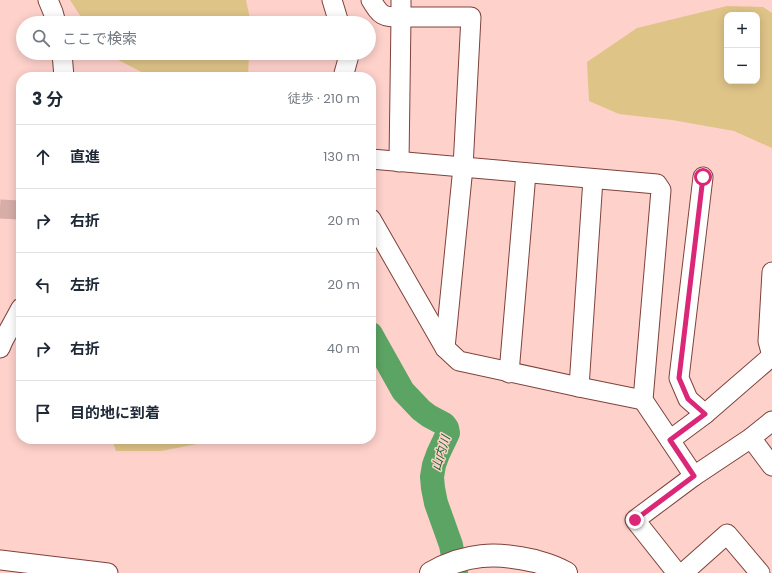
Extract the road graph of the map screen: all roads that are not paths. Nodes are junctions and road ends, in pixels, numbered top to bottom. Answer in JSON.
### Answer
{"nodes":[{"id":1,"x":48,"y":0,"type":"edge"},
{"id":2,"x":332,"y":0,"type":"edge"},
{"id":3,"x":371,"y":0,"type":"edge"},
{"id":4,"x":401,"y":9,"type":"edge"},
{"id":5,"x":54,"y":16,"type":"edge"},
{"id":6,"x":337,"y":16,"type":"edge"},
{"id":7,"x":63,"y":60,"type":"edge"},
{"id":8,"x":348,"y":60,"type":"edge"},
{"id":9,"x":64,"y":72,"type":"edge"},
{"id":10,"x":344,"y":72,"type":"edge"},
{"id":11,"x":376,"y":160,"type":"edge"},
{"id":12,"x":399,"y":162,"type":"junction"},
{"id":13,"x":463,"y":167,"type":"junction"},
{"id":14,"x":526,"y":173,"type":"junction"},
{"id":15,"x":703,"y":177,"type":"dead end"},
{"id":16,"x":593,"y":179,"type":"junction"},
{"id":17,"x":376,"y":228,"type":"edge"},
{"id":18,"x":772,"y":272,"type":"edge"},
{"id":19,"x":16,"y":317,"type":"edge"},
{"id":20,"x":0,"y":348,"type":"edge"},
{"id":21,"x":445,"y":348,"type":"junction"},
{"id":22,"x":772,"y":356,"type":"edge"},
{"id":23,"x":509,"y":373,"type":"junction"},
{"id":24,"x":579,"y":387,"type":"junction"},
{"id":25,"x":643,"y":400,"type":"junction"},
{"id":26,"x":705,"y":414,"type":"junction"},
{"id":27,"x":772,"y":421,"type":"edge"},
{"id":28,"x":751,"y":438,"type":"junction"},
{"id":29,"x":670,"y":440,"type":"junction"},
{"id":30,"x":772,"y":466,"type":"edge"},
{"id":31,"x":694,"y":476,"type":"junction"},
{"id":32,"x":0,"y":560,"type":"edge"},
{"id":33,"x":108,"y":573,"type":"edge"},
{"id":34,"x":431,"y":573,"type":"edge"},
{"id":35,"x":566,"y":573,"type":"edge"},
{"id":36,"x":677,"y":573,"type":"edge"},
{"id":37,"x":683,"y":573,"type":"edge"},
{"id":38,"x":760,"y":573,"type":"edge"}],
"edges":[{"from":1,"to":5,"type":"street"},
{"from":2,"to":6,"type":"street"},
{"from":3,"to":4,"type":"street"},
{"from":4,"to":12,"type":"street"},
{"from":4,"to":13,"type":"street"},
{"from":7,"to":9,"type":"street"},
{"from":8,"to":10,"type":"street"},
{"from":11,"to":12,"type":"street"},
{"from":12,"to":13,"type":"street"},
{"from":13,"to":14,"type":"street"},
{"from":13,"to":21,"type":"street"},
{"from":14,"to":16,"type":"street"},
{"from":14,"to":23,"type":"street"},
{"from":15,"to":26,"type":"street"},
{"from":16,"to":24,"type":"street"},
{"from":16,"to":25,"type":"street"},
{"from":17,"to":21,"type":"street"},
{"from":18,"to":22,"type":"street"},
{"from":19,"to":20,"type":"street"},
{"from":21,"to":23,"type":"street"},
{"from":22,"to":26,"type":"street"},
{"from":23,"to":24,"type":"street"},
{"from":24,"to":25,"type":"street"},
{"from":25,"to":29,"type":"street"},
{"from":26,"to":29,"type":"street"},
{"from":27,"to":28,"type":"street"},
{"from":28,"to":30,"type":"street"},
{"from":28,"to":31,"type":"street"},
{"from":29,"to":31,"type":"street"},
{"from":31,"to":36,"type":"street"},
{"from":32,"to":33,"type":"street"},
{"from":34,"to":35,"type":"main road"},
{"from":37,"to":38,"type":"street"}]}
